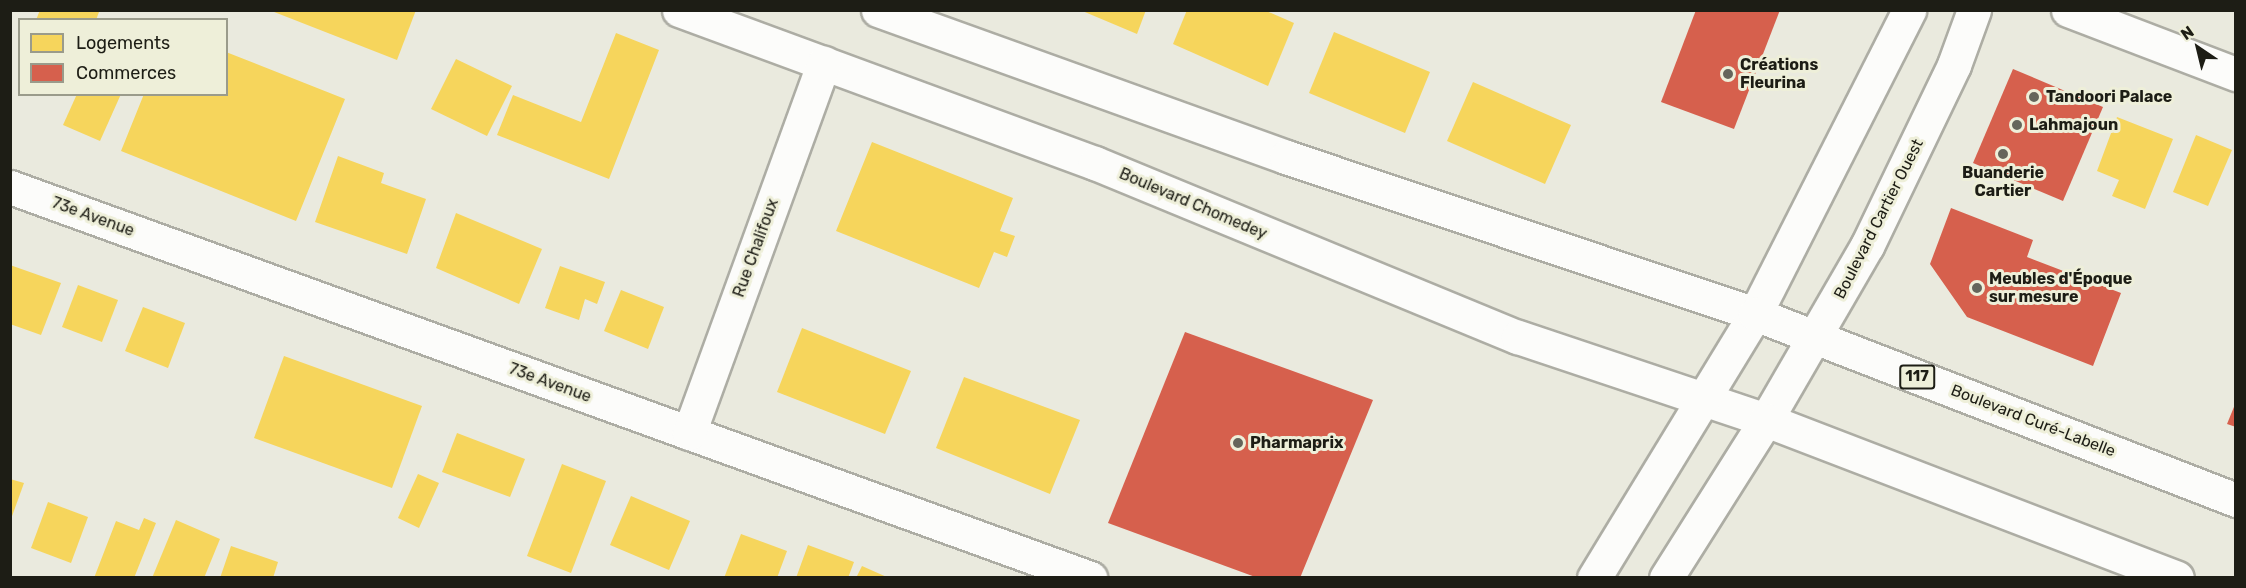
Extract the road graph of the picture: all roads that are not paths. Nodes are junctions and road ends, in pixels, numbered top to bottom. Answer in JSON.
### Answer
{"nodes":[{"id":1,"x":679,"y":10,"type":"edge"},
{"id":2,"x":878,"y":10,"type":"edge"},
{"id":3,"x":1909,"y":10,"type":"edge"},
{"id":4,"x":1974,"y":10,"type":"edge"},
{"id":5,"x":2068,"y":10,"type":"edge"},
{"id":6,"x":824,"y":63,"type":"junction"},
{"id":7,"x":2235,"y":74,"type":"edge"},
{"id":8,"x":10,"y":186,"type":"edge"},
{"id":9,"x":1755,"y":314,"type":"junction"},
{"id":10,"x":1816,"y":339,"type":"junction"},
{"id":11,"x":1706,"y":400,"type":"junction"},
{"id":12,"x":1767,"y":420,"type":"junction"},
{"id":13,"x":689,"y":433,"type":"junction"},
{"id":14,"x":2235,"y":500,"type":"edge"},
{"id":15,"x":1090,"y":578,"type":"edge"},
{"id":16,"x":1594,"y":578,"type":"edge"},
{"id":17,"x":1666,"y":578,"type":"edge"},
{"id":18,"x":2177,"y":578,"type":"edge"}],
"edges":[{"from":1,"to":6,"type":"street","name":"Boulevard Chomedey"},
{"from":2,"to":9,"type":"street"},
{"from":3,"to":9,"type":"street"},
{"from":4,"to":10,"type":"street","name":"Boulevard Cartier Ouest"},
{"from":5,"to":7,"type":"street"},
{"from":6,"to":11,"type":"street","name":"Boulevard Chomedey"},
{"from":6,"to":13,"type":"street","name":"Rue Chalifoux"},
{"from":8,"to":13,"type":"street","name":"73e Avenue"},
{"from":9,"to":10,"type":"street","name":"Boulevard Curé-Labelle","number":"117"},
{"from":9,"to":11,"type":"street"},
{"from":10,"to":12,"type":"street","name":"Boulevard Cartier Ouest"},
{"from":10,"to":14,"type":"street","name":"Boulevard Curé-Labelle","number":"117"},
{"from":11,"to":12,"type":"street"},
{"from":11,"to":16,"type":"street"},
{"from":12,"to":17,"type":"street"},
{"from":12,"to":18,"type":"street"},
{"from":13,"to":15,"type":"street","name":"73e Avenue"}]}
